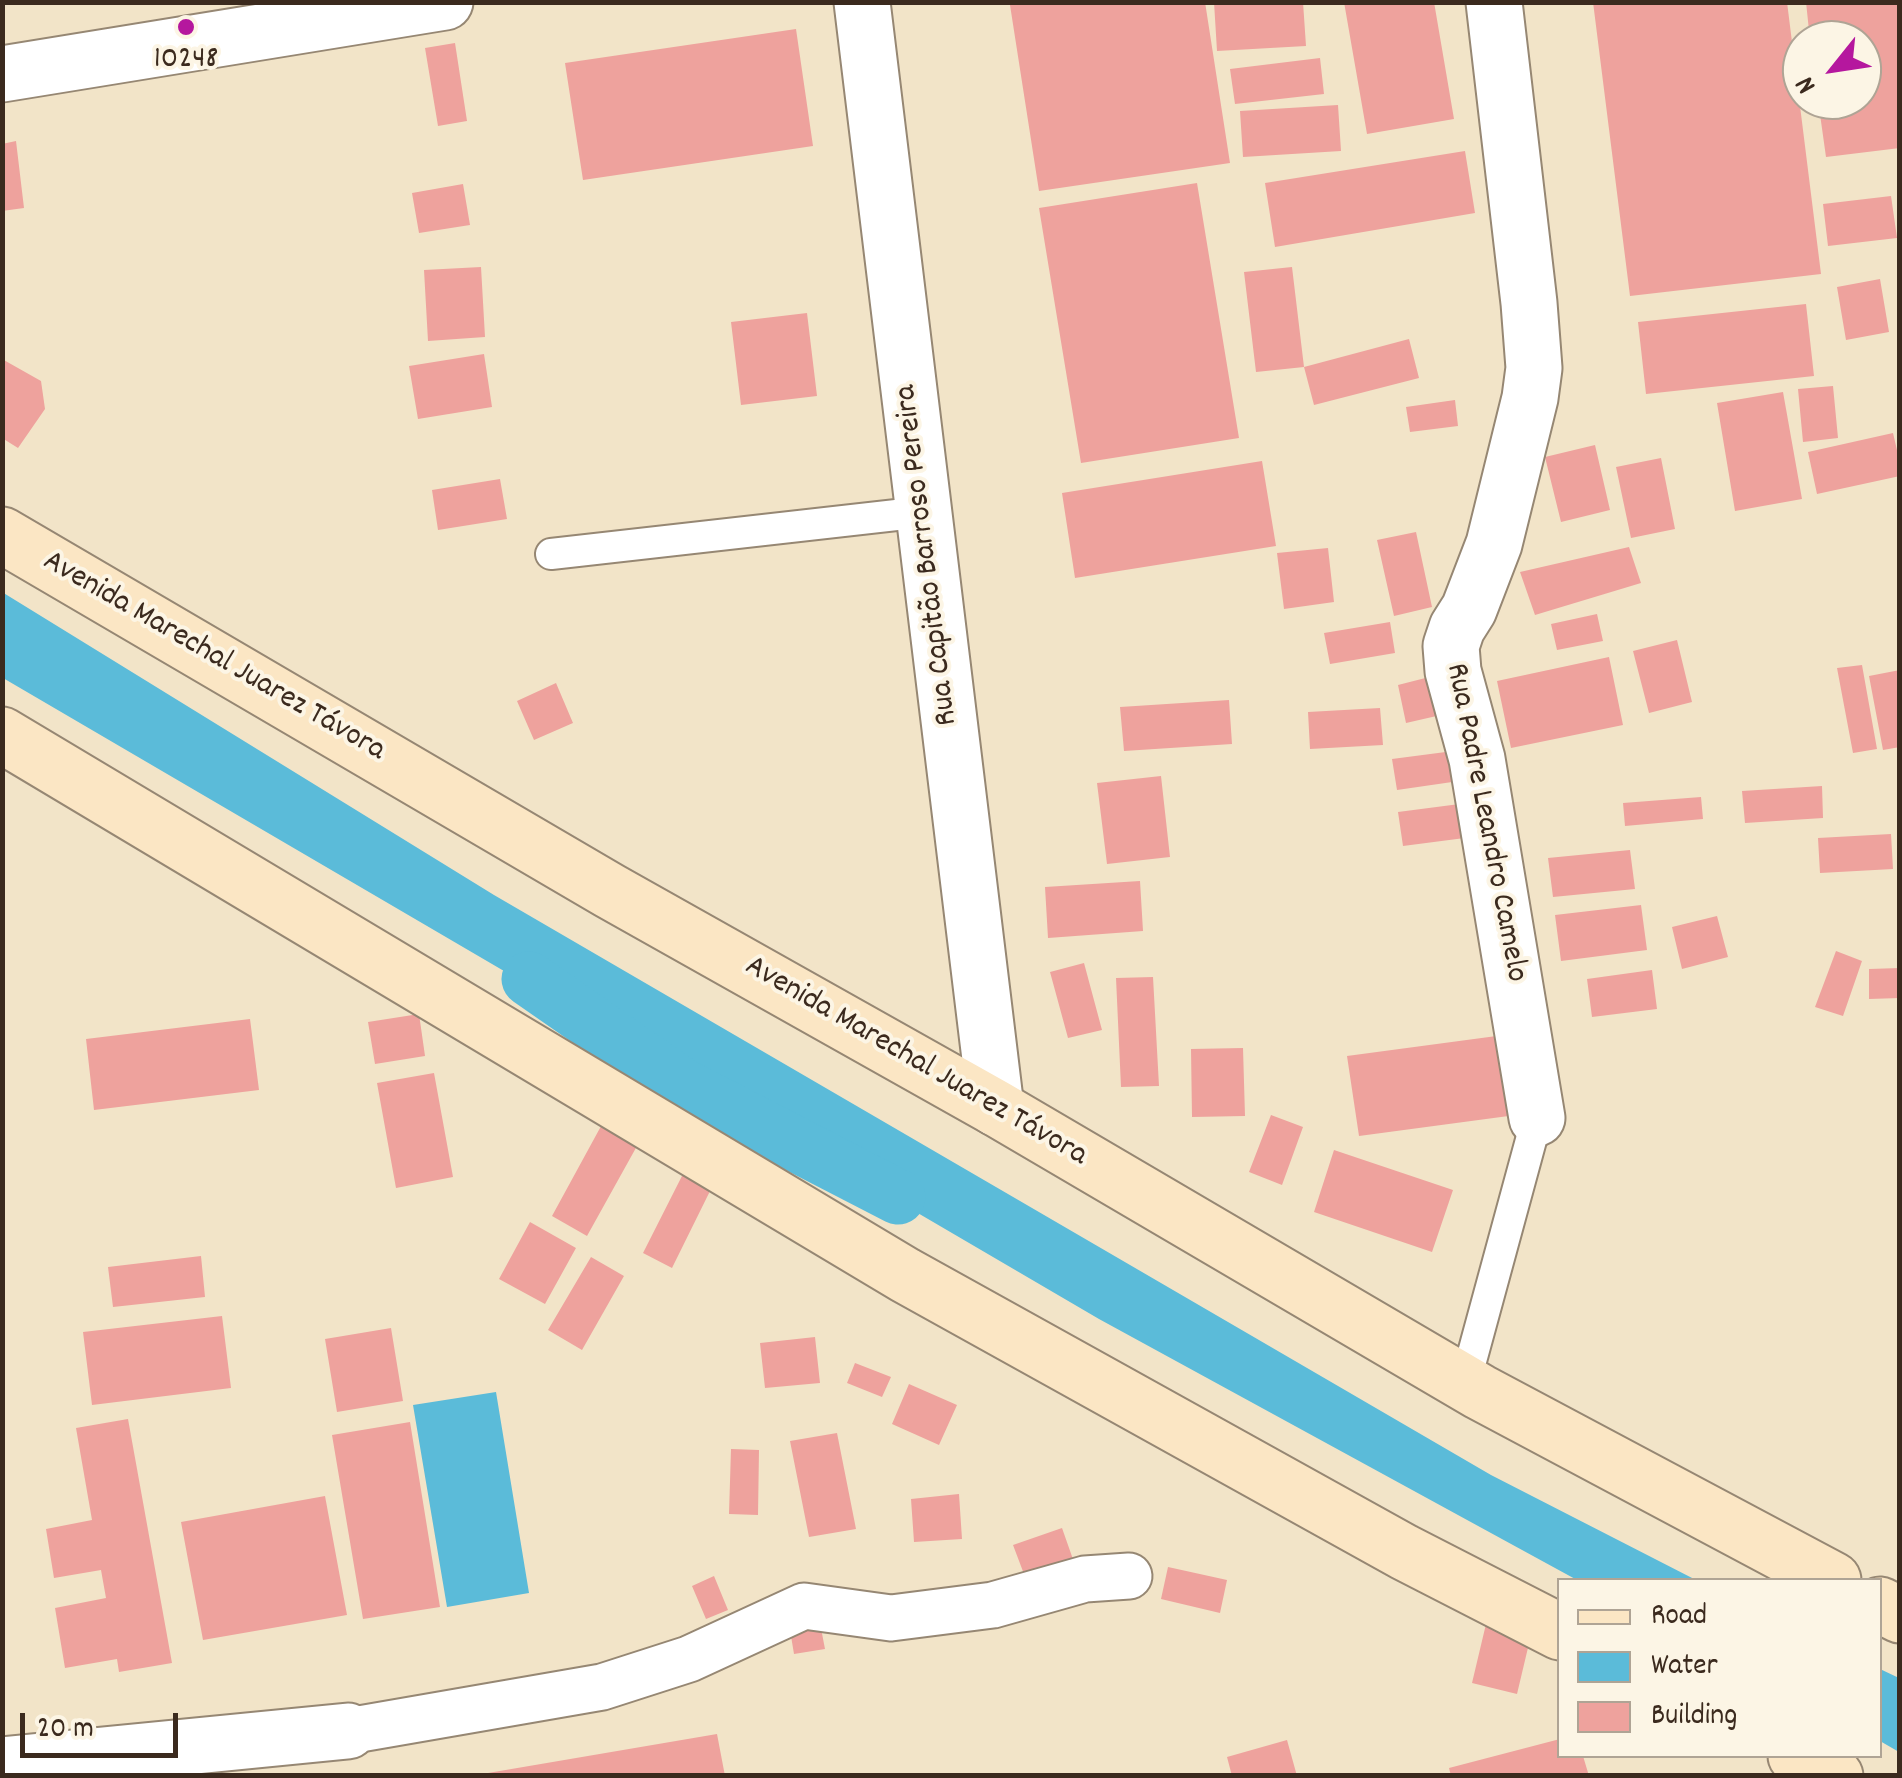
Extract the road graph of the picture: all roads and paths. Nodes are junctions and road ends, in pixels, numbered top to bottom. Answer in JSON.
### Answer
{"nodes":[{"id":1,"x":862,"y":2,"type":"edge"},
{"id":2,"x":1494,"y":2,"type":"edge"},
{"id":3,"x":428,"y":4,"type":"edge"},
{"id":4,"x":2,"y":74,"type":"edge"},
{"id":5,"x":924,"y":512,"type":"junction"},
{"id":6,"x":2,"y":535,"type":"edge"},
{"id":7,"x":551,"y":554,"type":"dead end"},
{"id":8,"x":2,"y":736,"type":"edge"},
{"id":9,"x":996,"y":1108,"type":"junction"},
{"id":10,"x":1537,"y":1118,"type":"joint"},
{"id":11,"x":1465,"y":1383,"type":"junction"},
{"id":12,"x":1129,"y":1576,"type":"dead end"},
{"id":13,"x":1829,"y":1578,"type":"edge"},
{"id":14,"x":1557,"y":1630,"type":"edge"},
{"id":15,"x":348,"y":1731,"type":"joint"},
{"id":16,"x":1800,"y":1758,"type":"edge"},
{"id":17,"x":2,"y":1765,"type":"edge"},
{"id":18,"x":1835,"y":1776,"type":"edge"}],
"edges":[{"from":1,"to":5,"type":"street","name":"Rua Capitão Barroso Pereira"},
{"from":2,"to":10,"type":"street","name":"Rua Padre Leandro Camelo"},
{"from":3,"to":4,"type":"street"},
{"from":5,"to":7,"type":"lane"},
{"from":5,"to":9,"type":"street","name":"Rua Capitão Barroso Pereira"},
{"from":6,"to":9,"type":"main road","name":"Avenida Marechal Juarez Távora"},
{"from":8,"to":14,"type":"main road"},
{"from":9,"to":11,"type":"main road","name":"Avenida Marechal Juarez Távora"},
{"from":10,"to":11,"type":"lane"},
{"from":11,"to":13,"type":"main road","name":"Avenida Marechal Juarez Távora"},
{"from":12,"to":15,"type":"street"},
{"from":15,"to":17,"type":"street"},
{"from":16,"to":18,"type":"main road"}]}
